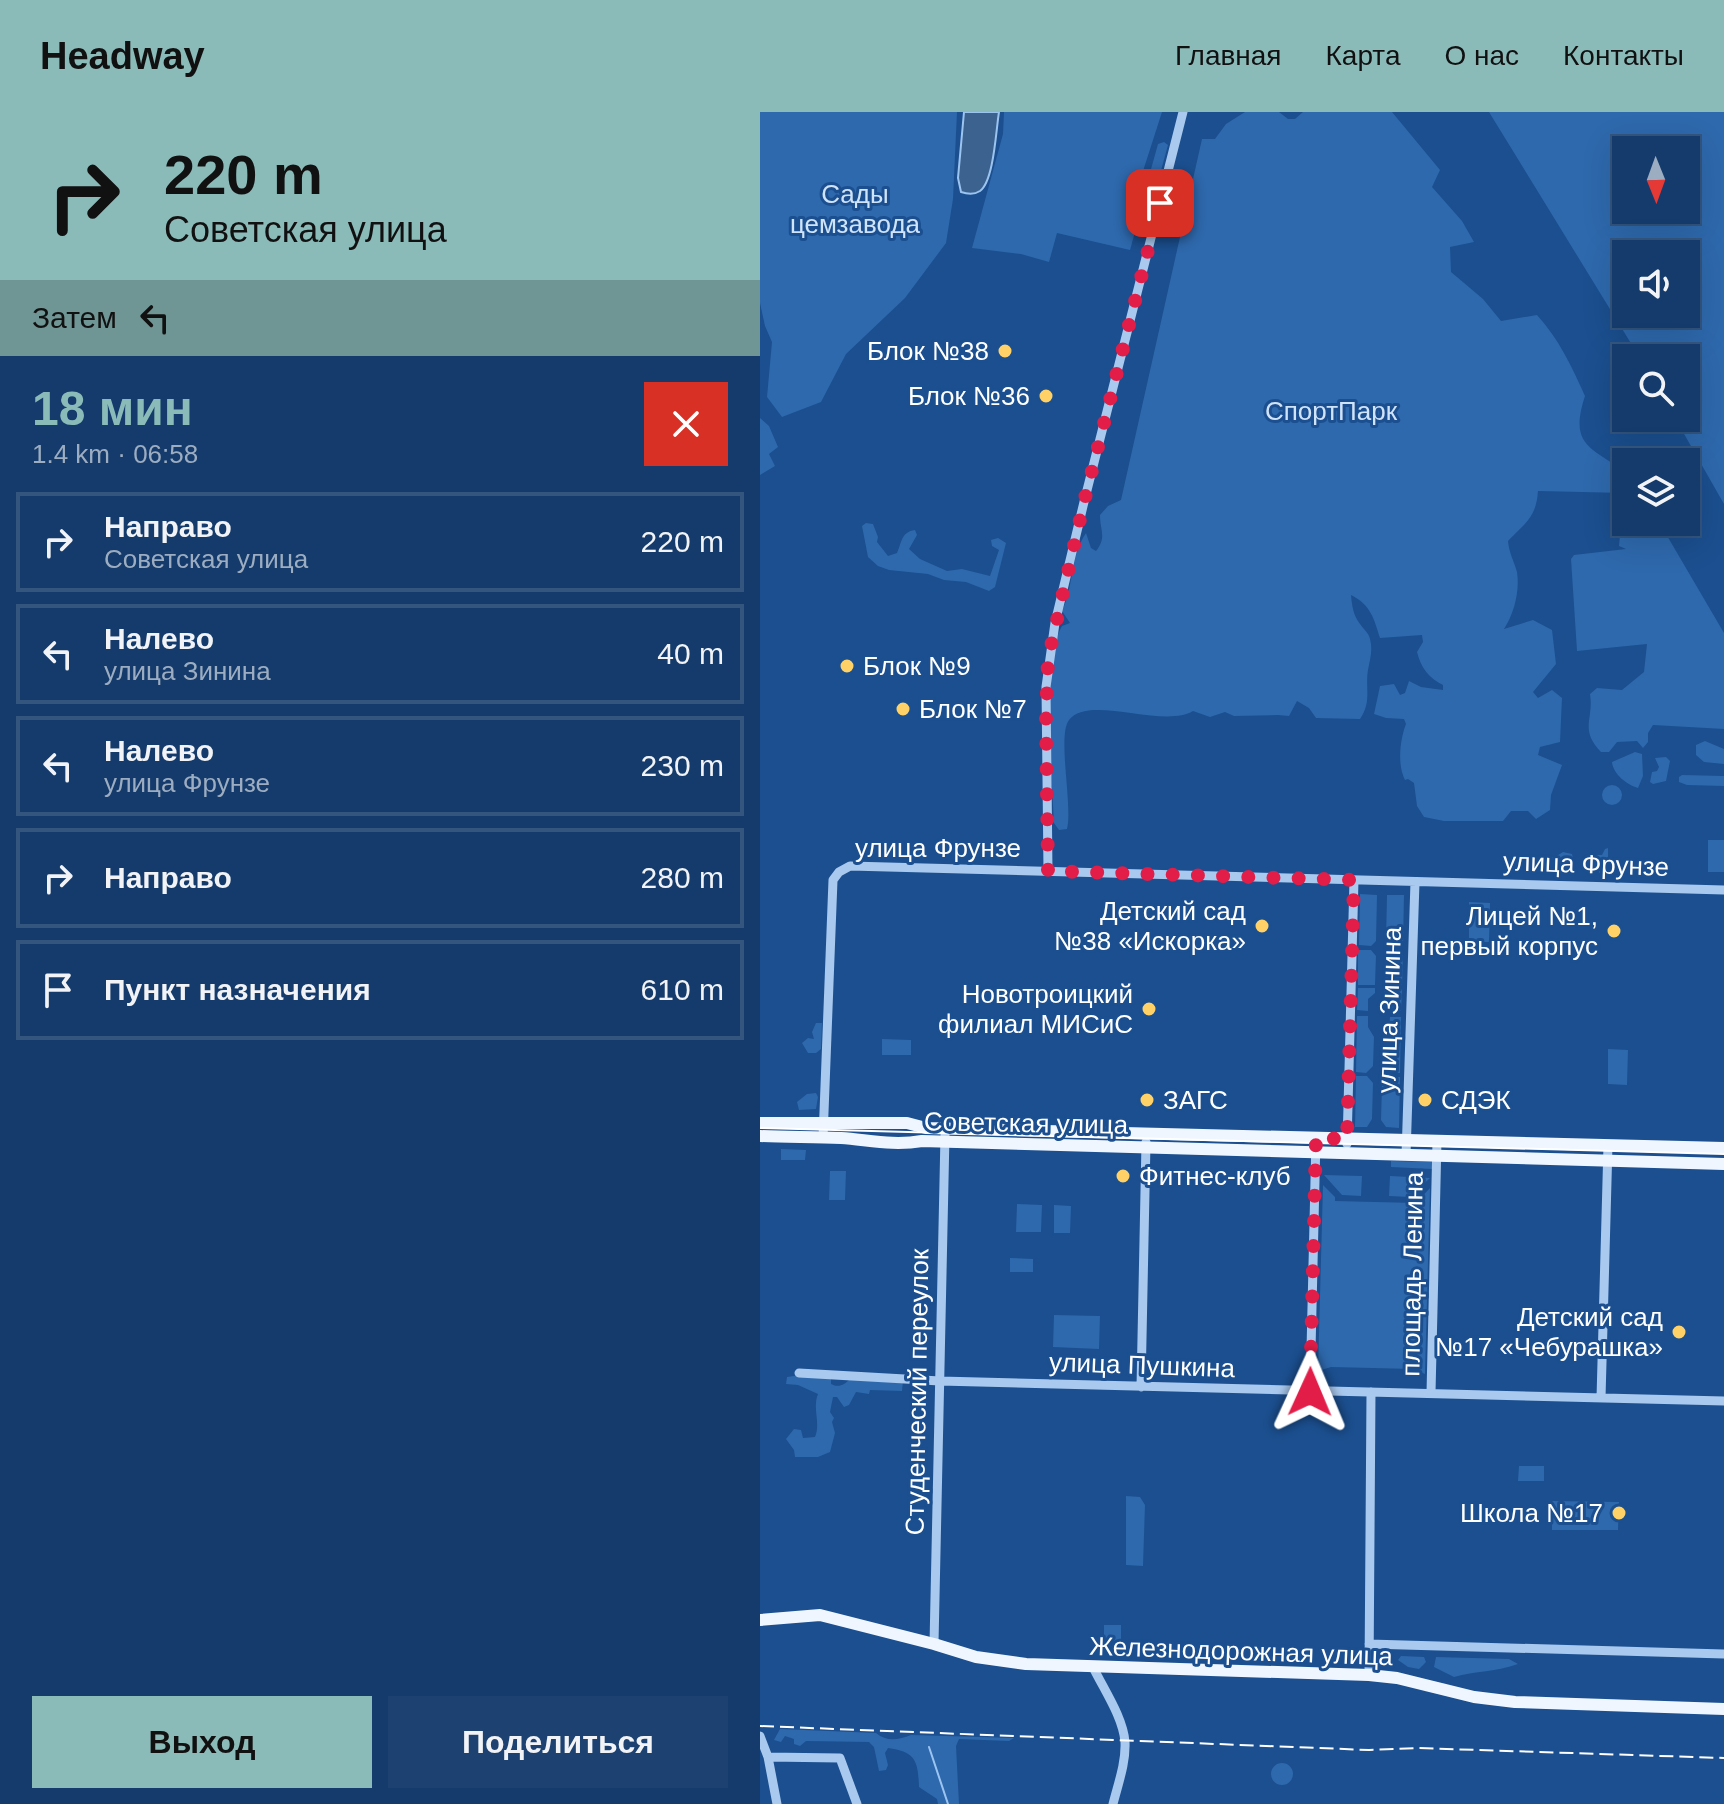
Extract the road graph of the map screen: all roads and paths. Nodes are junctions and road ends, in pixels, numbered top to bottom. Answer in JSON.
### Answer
{"nodes":[{"id":1,"x":1183,"y":112,"type":"edge"},
{"id":2,"x":1048,"y":871,"type":"junction"},
{"id":3,"x":1354,"y":880,"type":"junction"},
{"id":4,"x":1415,"y":882,"type":"junction"},
{"id":5,"x":1724,"y":890,"type":"edge"},
{"id":6,"x":760,"y":1123,"type":"edge"},
{"id":7,"x":824,"y":1131,"type":"junction"},
{"id":8,"x":1146,"y":1133,"type":"junction"},
{"id":9,"x":945,"y":1135,"type":"junction"},
{"id":10,"x":760,"y":1136,"type":"edge"},
{"id":11,"x":1316,"y":1138,"type":"junction"},
{"id":12,"x":1347,"y":1139,"type":"junction"},
{"id":13,"x":1406,"y":1140,"type":"junction"},
{"id":14,"x":1437,"y":1141,"type":"junction"},
{"id":15,"x":1608,"y":1145,"type":"junction"},
{"id":16,"x":1146,"y":1147,"type":"junction"},
{"id":17,"x":1724,"y":1148,"type":"edge"},
{"id":18,"x":1316,"y":1152,"type":"junction"},
{"id":19,"x":1347,"y":1153,"type":"junction"},
{"id":20,"x":1406,"y":1155,"type":"junction"},
{"id":21,"x":1437,"y":1156,"type":"junction"},
{"id":22,"x":1607,"y":1161,"type":"junction"},
{"id":23,"x":1724,"y":1164,"type":"edge"},
{"id":24,"x":799,"y":1373,"type":"dead end"},
{"id":25,"x":940,"y":1381,"type":"junction"},
{"id":26,"x":1141,"y":1387,"type":"junction"},
{"id":27,"x":1310,"y":1392,"type":"junction"},
{"id":28,"x":1371,"y":1392,"type":"junction"},
{"id":29,"x":1431,"y":1393,"type":"junction"},
{"id":30,"x":1601,"y":1398,"type":"junction"},
{"id":31,"x":1724,"y":1401,"type":"edge"},
{"id":32,"x":760,"y":1620,"type":"edge"},
{"id":33,"x":934,"y":1644,"type":"junction"},
{"id":34,"x":1369,"y":1644,"type":"junction"},
{"id":35,"x":1724,"y":1654,"type":"edge"},
{"id":36,"x":1093,"y":1667,"type":"junction"},
{"id":37,"x":1369,"y":1675,"type":"junction"},
{"id":38,"x":1724,"y":1709,"type":"edge"},
{"id":39,"x":760,"y":1736,"type":"edge"},
{"id":40,"x":768,"y":1757,"type":"junction"},
{"id":41,"x":777,"y":1804,"type":"edge"},
{"id":42,"x":857,"y":1804,"type":"edge"},
{"id":43,"x":1113,"y":1804,"type":"edge"}],
"edges":[{"from":1,"to":2,"type":"street"},
{"from":2,"to":3,"type":"street","name":"улица Фрунзе"},
{"from":2,"to":7,"type":"street","name":"улица Фрунзе"},
{"from":3,"to":4,"type":"street","name":"улица Фрунзе"},
{"from":3,"to":12,"type":"street","name":"улица Зинина"},
{"from":4,"to":5,"type":"street","name":"улица Фрунзе"},
{"from":4,"to":13,"type":"street","name":"улица Зинина"},
{"from":6,"to":7,"type":"main road","name":"Советская улица"},
{"from":7,"to":9,"type":"main road","name":"Советская улица"},
{"from":7,"to":9,"type":"main road","name":"Советская улица"},
{"from":7,"to":10,"type":"main road","name":"Советская улица"},
{"from":8,"to":9,"type":"main road","name":"Советская улица"},
{"from":8,"to":11,"type":"main road","name":"Советская улица"},
{"from":8,"to":16,"type":"street"},
{"from":9,"to":16,"type":"main road","name":"Советская улица"},
{"from":9,"to":25,"type":"street","name":"Студенческий переулок"},
{"from":11,"to":12,"type":"main road","name":"Советская улица"},
{"from":11,"to":18,"type":"street"},
{"from":12,"to":13,"type":"main road","name":"Советская улица"},
{"from":12,"to":19,"type":"street","name":"улица Зинина"},
{"from":13,"to":14,"type":"main road","name":"Советская улица"},
{"from":13,"to":20,"type":"street","name":"улица Зинина"},
{"from":14,"to":15,"type":"main road","name":"Советская улица"},
{"from":14,"to":21,"type":"street","name":"площадь Ленина"},
{"from":15,"to":17,"type":"main road","name":"Советская улица"},
{"from":15,"to":22,"type":"street"},
{"from":16,"to":18,"type":"main road","name":"Советская улица"},
{"from":16,"to":26,"type":"street"},
{"from":18,"to":19,"type":"main road","name":"Советская улица"},
{"from":18,"to":27,"type":"street"},
{"from":19,"to":20,"type":"main road","name":"Советская улица"},
{"from":20,"to":21,"type":"main road","name":"Советская улица"},
{"from":21,"to":22,"type":"main road","name":"Советская улица"},
{"from":21,"to":29,"type":"street","name":"площадь Ленина"},
{"from":22,"to":23,"type":"main road","name":"Советская улица"},
{"from":22,"to":30,"type":"street"},
{"from":24,"to":25,"type":"street","name":"улица Пушкина"},
{"from":25,"to":26,"type":"street","name":"улица Пушкина"},
{"from":25,"to":33,"type":"street","name":"Студенческий переулок"},
{"from":26,"to":27,"type":"street","name":"улица Пушкина"},
{"from":27,"to":28,"type":"street","name":"улица Пушкина"},
{"from":28,"to":29,"type":"street","name":"улица Пушкина"},
{"from":28,"to":34,"type":"street"},
{"from":29,"to":30,"type":"street","name":"улица Пушкина"},
{"from":30,"to":31,"type":"street","name":"улица Пушкина"},
{"from":32,"to":33,"type":"main road","name":"Железнодорожная улица"},
{"from":33,"to":36,"type":"main road","name":"Железнодорожная улица"},
{"from":34,"to":35,"type":"street","name":"Железнодорожная улица"},
{"from":34,"to":37,"type":"street"},
{"from":36,"to":37,"type":"main road","name":"Железнодорожная улица"},
{"from":36,"to":43,"type":"street"},
{"from":37,"to":38,"type":"main road","name":"Железнодорожная улица"},
{"from":39,"to":40,"type":"street"},
{"from":40,"to":41,"type":"street"},
{"from":40,"to":42,"type":"street"}]}
